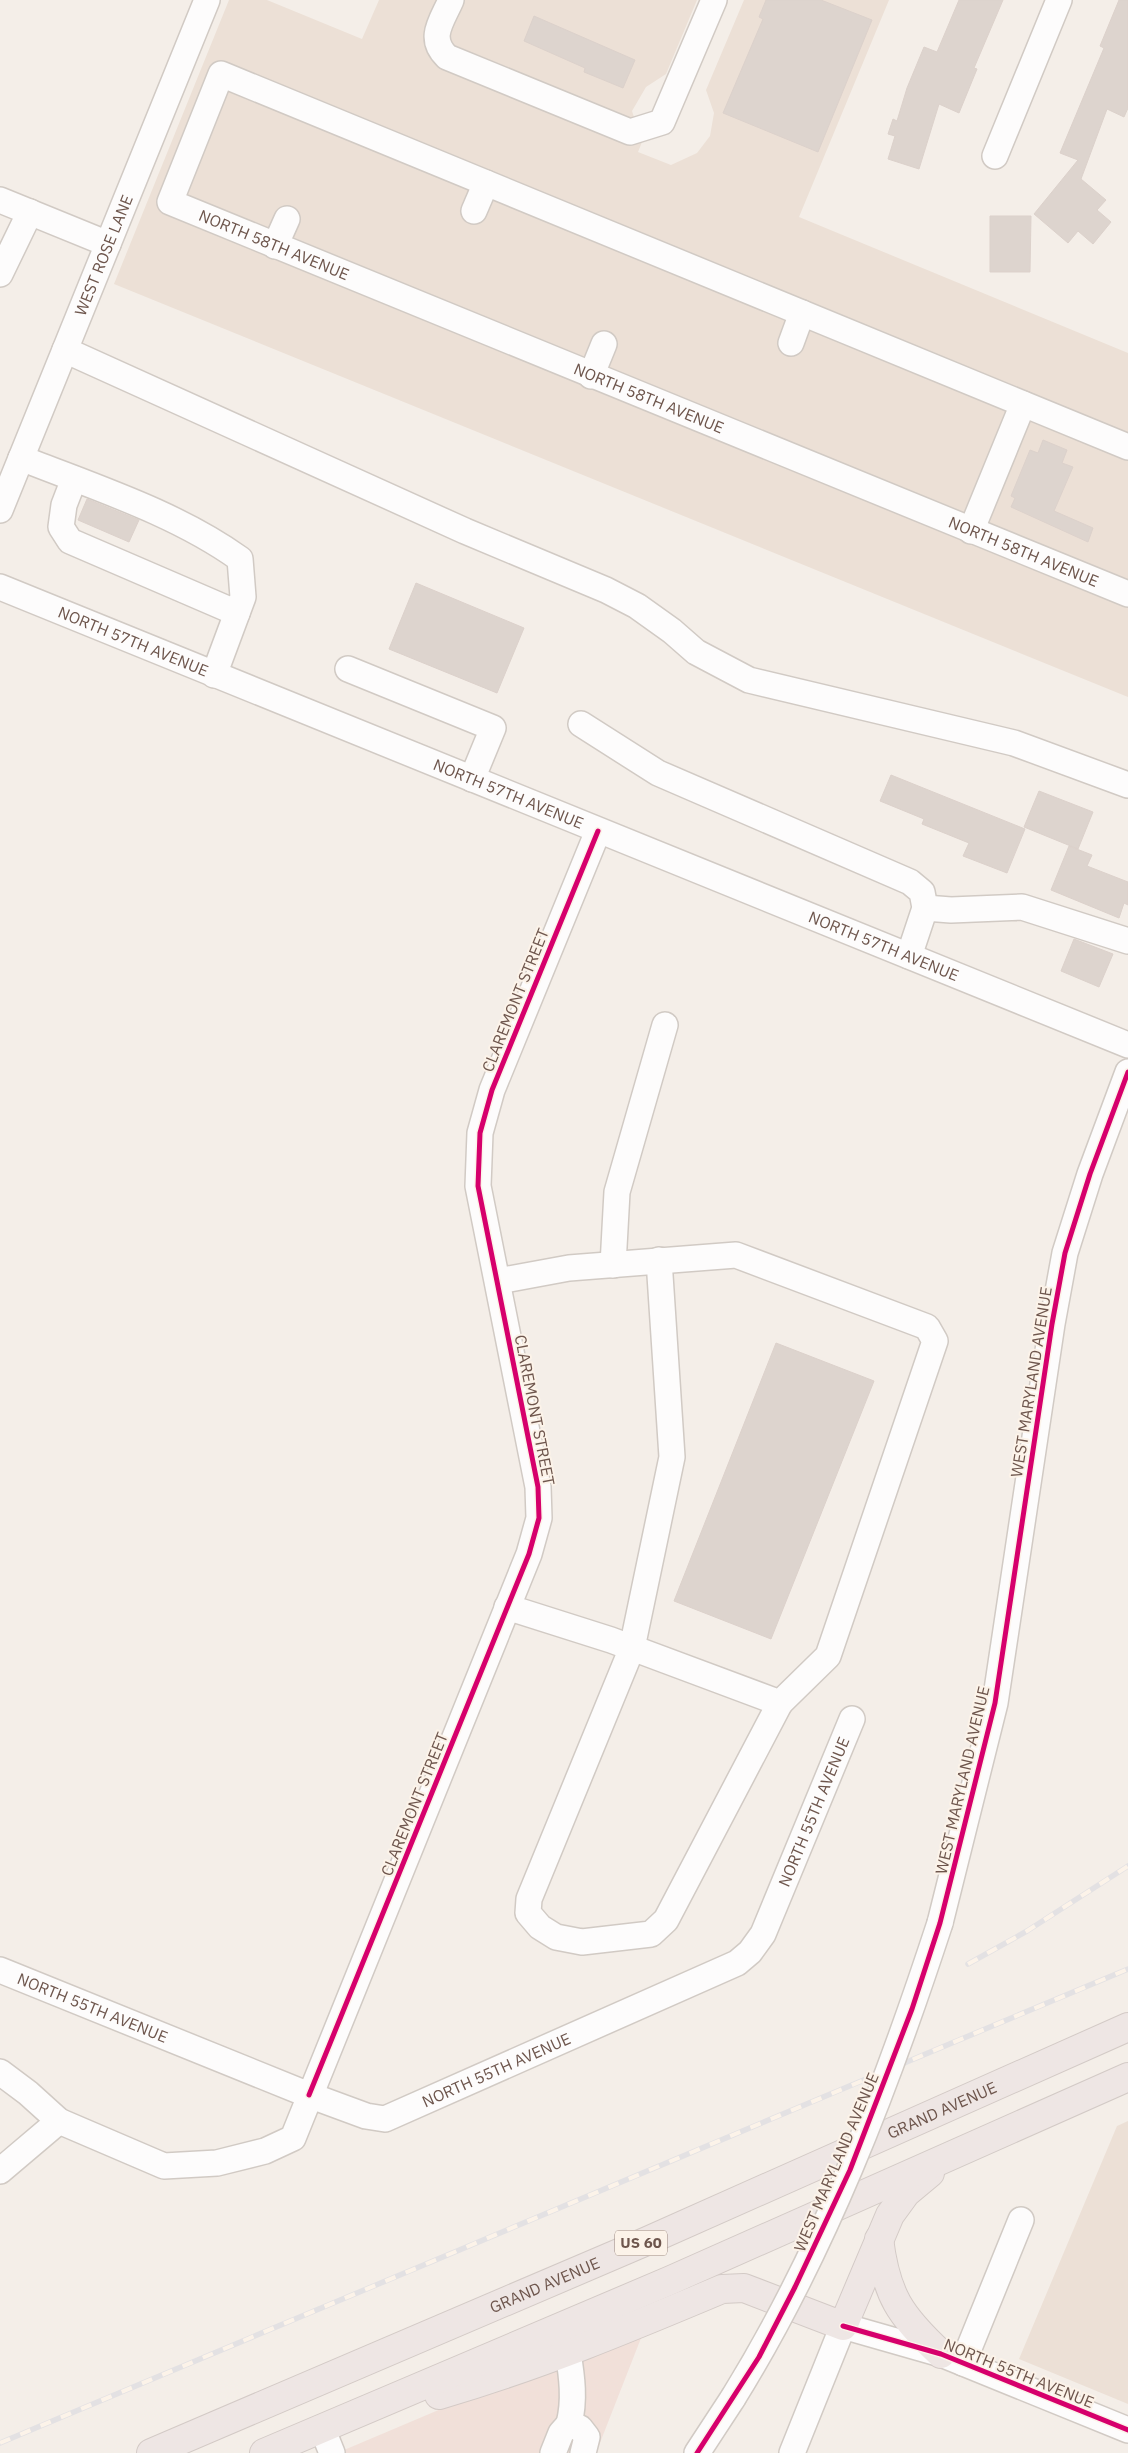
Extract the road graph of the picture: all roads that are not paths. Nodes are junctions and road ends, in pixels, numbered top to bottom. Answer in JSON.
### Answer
{"nodes":[{"id":1,"x":208,"y":0,"type":"edge"},
{"id":2,"x":451,"y":0,"type":"edge"},
{"id":3,"x":714,"y":0,"type":"edge"},
{"id":4,"x":1059,"y":0,"type":"edge"},
{"id":5,"x":995,"y":156,"type":"dead end"},
{"id":6,"x":486,"y":183,"type":"junction"},
{"id":7,"x":0,"y":200,"type":"edge"},
{"id":8,"x":474,"y":211,"type":"dead end"},
{"id":9,"x":30,"y":212,"type":"junction"},
{"id":10,"x":287,"y":219,"type":"dead end"},
{"id":11,"x":108,"y":244,"type":"junction"},
{"id":12,"x":275,"y":246,"type":"junction"},
{"id":13,"x":0,"y":274,"type":"edge"},
{"id":14,"x":802,"y":313,"type":"junction"},
{"id":15,"x":791,"y":343,"type":"dead end"},
{"id":16,"x":604,"y":344,"type":"dead end"},
{"id":17,"x":65,"y":350,"type":"junction"},
{"id":18,"x":591,"y":376,"type":"junction"},
{"id":19,"x":1023,"y":404,"type":"junction"},
{"id":20,"x":1128,"y":447,"type":"edge"},
{"id":21,"x":21,"y":458,"type":"junction"},
{"id":22,"x":74,"y":479,"type":"junction"},
{"id":23,"x":0,"y":510,"type":"edge"},
{"id":24,"x":971,"y":531,"type":"junction"},
{"id":25,"x":0,"y":588,"type":"edge"},
{"id":26,"x":1128,"y":594,"type":"edge"},
{"id":27,"x":237,"y":613,"type":"junction"},
{"id":28,"x":348,"y":669,"type":"dead end"},
{"id":29,"x":214,"y":675,"type":"junction"},
{"id":30,"x":581,"y":724,"type":"dead end"},
{"id":31,"x":472,"y":780,"type":"junction"},
{"id":32,"x":1128,"y":786,"type":"edge"},
{"id":33,"x":598,"y":831,"type":"junction"},
{"id":34,"x":925,"y":908,"type":"junction"},
{"id":35,"x":1128,"y":942,"type":"edge"},
{"id":36,"x":909,"y":956,"type":"junction"},
{"id":37,"x":665,"y":1025,"type":"dead end"},
{"id":38,"x":1128,"y":1045,"type":"edge"},
{"id":39,"x":1128,"y":1072,"type":"edge"},
{"id":40,"x":659,"y":1260,"type":"junction"},
{"id":41,"x":613,"y":1264,"type":"junction"},
{"id":42,"x":498,"y":1281,"type":"junction"},
{"id":43,"x":507,"y":1607,"type":"junction"},
{"id":44,"x":632,"y":1648,"type":"junction"},
{"id":45,"x":780,"y":1703,"type":"junction"},
{"id":46,"x":852,"y":1719,"type":"dead end"},
{"id":47,"x":0,"y":1970,"type":"edge"},
{"id":48,"x":1128,"y":2027,"type":"edge"},
{"id":49,"x":0,"y":2072,"type":"edge"},
{"id":50,"x":1128,"y":2077,"type":"edge"},
{"id":51,"x":309,"y":2095,"type":"junction"},
{"id":52,"x":59,"y":2121,"type":"junction"},
{"id":53,"x":962,"y":2150,"type":"junction"},
{"id":54,"x":0,"y":2171,"type":"edge"},
{"id":55,"x":1021,"y":2220,"type":"dead end"},
{"id":56,"x":879,"y":2239,"type":"junction"},
{"id":57,"x":843,"y":2326,"type":"junction"},
{"id":58,"x":568,"y":2353,"type":"junction"},
{"id":59,"x":952,"y":2358,"type":"junction"},
{"id":60,"x":569,"y":2424,"type":"junction"},
{"id":61,"x":322,"y":2428,"type":"junction"},
{"id":62,"x":1128,"y":2430,"type":"edge"},
{"id":63,"x":151,"y":2453,"type":"edge"},
{"id":64,"x":264,"y":2453,"type":"edge"},
{"id":65,"x":332,"y":2453,"type":"edge"},
{"id":66,"x":553,"y":2453,"type":"edge"},
{"id":67,"x":583,"y":2453,"type":"edge"},
{"id":68,"x":697,"y":2453,"type":"edge"},
{"id":69,"x":792,"y":2453,"type":"edge"}],
"edges":[{"from":1,"to":11,"type":"street","name":"WEST ROSE LANE"},
{"from":2,"to":3,"type":"street"},
{"from":4,"to":5,"type":"street"},
{"from":6,"to":8,"type":"street"},
{"from":6,"to":12,"type":"street","name":"NORTH 58TH AVENUE"},
{"from":6,"to":14,"type":"street"},
{"from":7,"to":9,"type":"street"},
{"from":9,"to":11,"type":"street"},
{"from":9,"to":13,"type":"street"},
{"from":10,"to":12,"type":"street"},
{"from":11,"to":17,"type":"street","name":"WEST ROSE LANE"},
{"from":12,"to":18,"type":"street","name":"NORTH 58TH AVENUE"},
{"from":14,"to":15,"type":"street"},
{"from":14,"to":19,"type":"street"},
{"from":16,"to":18,"type":"street"},
{"from":17,"to":21,"type":"street","name":"WEST ROSE LANE"},
{"from":17,"to":32,"type":"street"},
{"from":18,"to":24,"type":"street","name":"NORTH 58TH AVENUE"},
{"from":19,"to":20,"type":"street"},
{"from":19,"to":24,"type":"street"},
{"from":21,"to":22,"type":"street"},
{"from":21,"to":23,"type":"street","name":"WEST ROSE LANE"},
{"from":22,"to":27,"type":"street"},
{"from":22,"to":27,"type":"street"},
{"from":24,"to":26,"type":"street","name":"NORTH 58TH AVENUE"},
{"from":25,"to":29,"type":"street","name":"NORTH 57TH AVENUE"},
{"from":27,"to":29,"type":"street"},
{"from":28,"to":31,"type":"street"},
{"from":29,"to":31,"type":"street","name":"NORTH 57TH AVENUE"},
{"from":30,"to":34,"type":"street"},
{"from":31,"to":33,"type":"street","name":"NORTH 57TH AVENUE"},
{"from":33,"to":36,"type":"street","name":"NORTH 57TH AVENUE"},
{"from":33,"to":42,"type":"street","name":"CLAREMONT STREET"},
{"from":34,"to":35,"type":"street"},
{"from":34,"to":36,"type":"street"},
{"from":36,"to":38,"type":"street","name":"NORTH 57TH AVENUE"},
{"from":37,"to":41,"type":"street"},
{"from":39,"to":68,"type":"street","name":"WEST MARYLAND AVENUE","bridge":true},
{"from":40,"to":41,"type":"street"},
{"from":40,"to":44,"type":"street"},
{"from":40,"to":45,"type":"street"},
{"from":41,"to":42,"type":"street"},
{"from":42,"to":43,"type":"street","name":"CLAREMONT STREET"},
{"from":43,"to":44,"type":"street"},
{"from":43,"to":51,"type":"street","name":"CLAREMONT STREET"},
{"from":44,"to":45,"type":"street"},
{"from":44,"to":45,"type":"street"},
{"from":46,"to":51,"type":"street","name":"NORTH 55TH AVENUE"},
{"from":47,"to":51,"type":"street","name":"NORTH 55TH AVENUE"},
{"from":48,"to":63,"type":"highway","name":"GRAND AVENUE","number":"US 60"},
{"from":49,"to":52,"type":"street"},
{"from":50,"to":53,"type":"highway","number":"US 60"},
{"from":51,"to":52,"type":"street","name":"CLAREMONT STREET"},
{"from":52,"to":54,"type":"street"},
{"from":53,"to":56,"type":"highway"},
{"from":53,"to":61,"type":"highway","number":"US 60"},
{"from":55,"to":59,"type":"street"},
{"from":56,"to":57,"type":"highway"},
{"from":56,"to":59,"type":"highway"},
{"from":57,"to":58,"type":"highway"},
{"from":57,"to":59,"type":"street","name":"NORTH 55TH AVENUE"},
{"from":57,"to":69,"type":"street"},
{"from":58,"to":60,"type":"street"},
{"from":58,"to":61,"type":"highway"},
{"from":59,"to":62,"type":"street","name":"NORTH 55TH AVENUE"},
{"from":60,"to":66,"type":"street"},
{"from":60,"to":67,"type":"street"},
{"from":61,"to":64,"type":"highway","number":"US 60"},
{"from":61,"to":65,"type":"street"}]}
